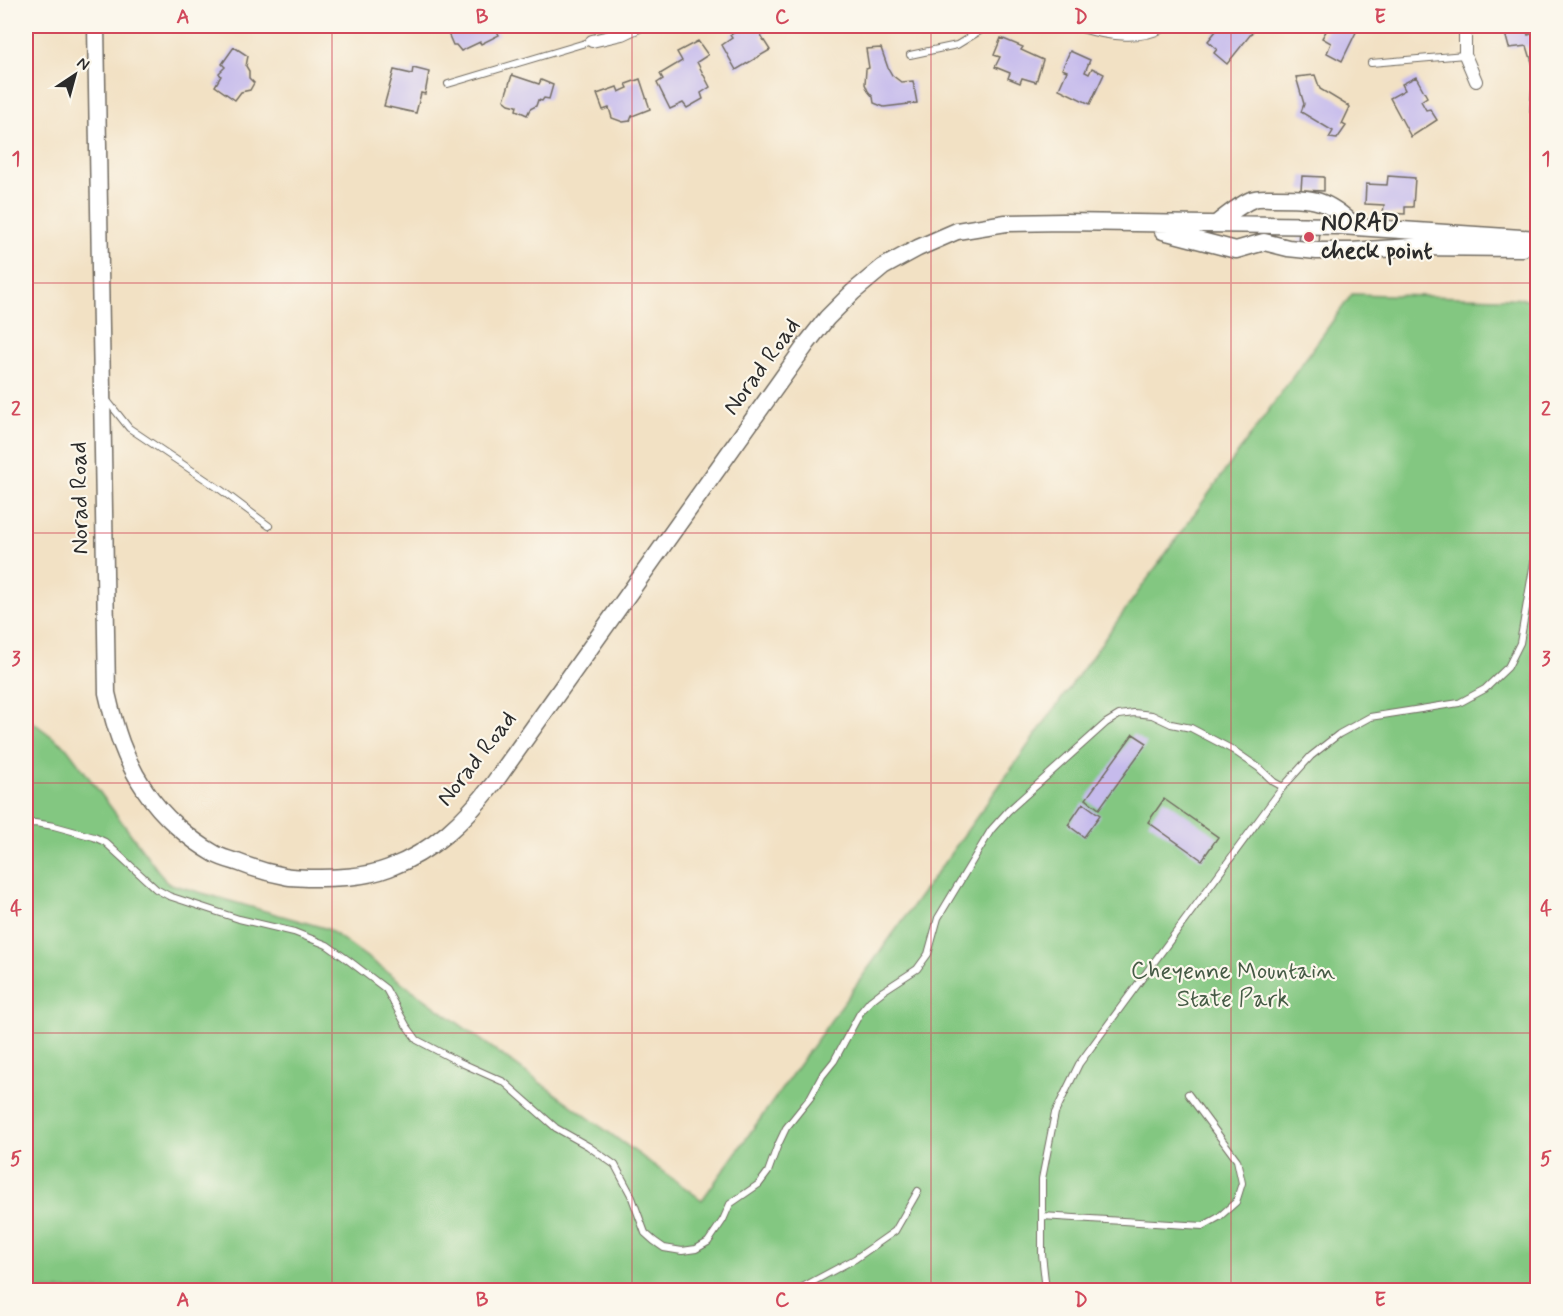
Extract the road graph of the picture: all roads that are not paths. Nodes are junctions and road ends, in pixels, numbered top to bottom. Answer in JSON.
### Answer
{"nodes":[{"id":1,"x":96,"y":26,"type":"edge"},
{"id":2,"x":639,"y":26,"type":"edge"},
{"id":3,"x":988,"y":26,"type":"edge"},
{"id":4,"x":1082,"y":26,"type":"edge"},
{"id":5,"x":1162,"y":26,"type":"edge"},
{"id":6,"x":1465,"y":26,"type":"edge"},
{"id":7,"x":592,"y":41,"type":"joint"},
{"id":8,"x":910,"y":55,"type":"dead end"},
{"id":9,"x":1465,"y":55,"type":"junction"},
{"id":10,"x":1371,"y":63,"type":"dead end"},
{"id":11,"x":1476,"y":81,"type":"dead end"},
{"id":12,"x":448,"y":84,"type":"dead end"},
{"id":13,"x":1103,"y":223,"type":"junction"},
{"id":14,"x":1216,"y":224,"type":"junction"},
{"id":15,"x":1356,"y":227,"type":"junction"},
{"id":16,"x":1538,"y":238,"type":"edge"},
{"id":17,"x":1538,"y":249,"type":"edge"},
{"id":18,"x":102,"y":394,"type":"junction"},
{"id":19,"x":269,"y":526,"type":"dead end"},
{"id":20,"x":1538,"y":554,"type":"edge"},
{"id":21,"x":1283,"y":787,"type":"junction"},
{"id":22,"x":26,"y":824,"type":"edge"},
{"id":23,"x":1188,"y":1094,"type":"dead end"},
{"id":24,"x":918,"y":1191,"type":"dead end"},
{"id":25,"x":1042,"y":1216,"type":"junction"},
{"id":26,"x":797,"y":1290,"type":"edge"},
{"id":27,"x":1046,"y":1290,"type":"edge"}],
"edges":[{"from":1,"to":18,"type":"street","name":"Norad Road"},
{"from":2,"to":7,"type":"street"},
{"from":3,"to":8,"type":"lane"},
{"from":4,"to":5,"type":"street"},
{"from":6,"to":9,"type":"street"},
{"from":7,"to":12,"type":"lane"},
{"from":9,"to":10,"type":"lane"},
{"from":9,"to":11,"type":"street"},
{"from":13,"to":14,"type":"street","name":"Norad Road"},
{"from":13,"to":17,"type":"street","name":"Norad Road"},
{"from":13,"to":18,"type":"street","name":"Norad Road"},
{"from":14,"to":15,"type":"street","name":"Norad Road"},
{"from":14,"to":15,"type":"street"},
{"from":15,"to":16,"type":"street","name":"Norad Road"},
{"from":18,"to":19,"type":"lane"},
{"from":20,"to":21,"type":"lane"},
{"from":21,"to":22,"type":"lane"},
{"from":21,"to":25,"type":"lane"},
{"from":23,"to":25,"type":"lane"},
{"from":24,"to":26,"type":"lane"},
{"from":25,"to":27,"type":"lane"}]}
